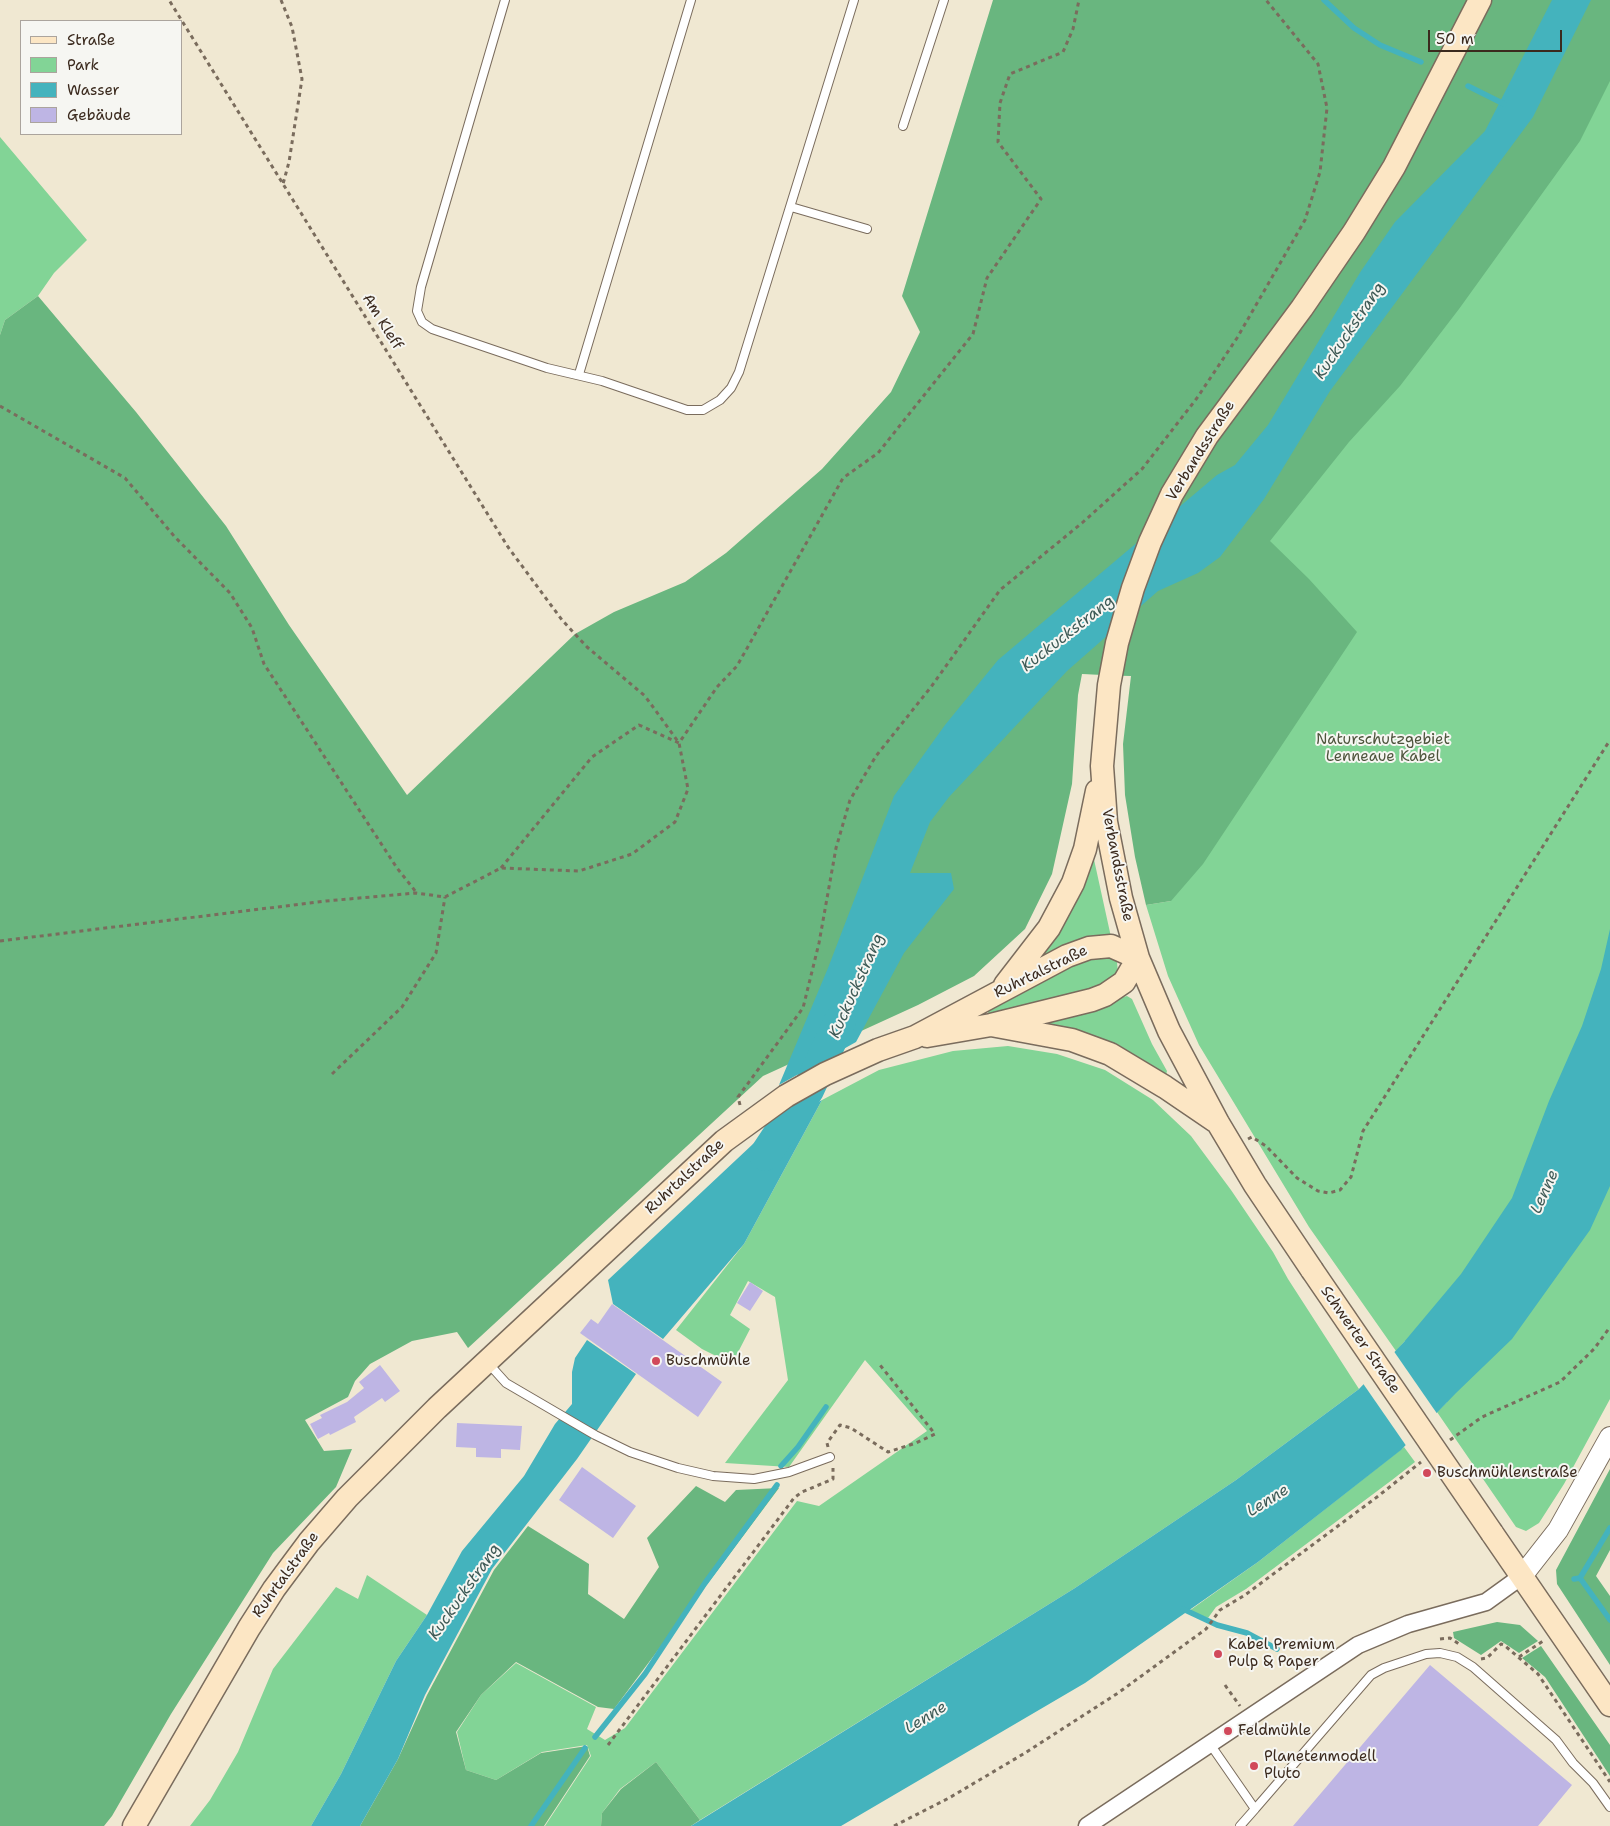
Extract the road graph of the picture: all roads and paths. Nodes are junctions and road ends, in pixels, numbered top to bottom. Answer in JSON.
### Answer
{"nodes":[{"id":1,"x":169,"y":0,"type":"edge"},
{"id":2,"x":281,"y":0,"type":"edge"},
{"id":3,"x":505,"y":0,"type":"edge"},
{"id":4,"x":691,"y":0,"type":"edge"},
{"id":5,"x":854,"y":0,"type":"edge"},
{"id":6,"x":944,"y":0,"type":"edge"},
{"id":7,"x":1079,"y":0,"type":"edge"},
{"id":8,"x":1266,"y":0,"type":"edge"},
{"id":9,"x":1480,"y":0,"type":"edge"},
{"id":10,"x":181,"y":20,"type":"edge"},
{"id":11,"x":182,"y":21,"type":"edge"},
{"id":12,"x":903,"y":126,"type":"dead end"},
{"id":13,"x":283,"y":184,"type":"junction"},
{"id":14,"x":791,"y":207,"type":"junction"},
{"id":15,"x":867,"y":229,"type":"dead end"},
{"id":16,"x":579,"y":374,"type":"junction"},
{"id":17,"x":0,"y":406,"type":"edge"},
{"id":18,"x":1610,"y":740,"type":"edge"},
{"id":19,"x":680,"y":744,"type":"junction"},
{"id":20,"x":1102,"y":766,"type":"junction"},
{"id":21,"x":501,"y":868,"type":"junction"},
{"id":22,"x":416,"y":893,"type":"junction"},
{"id":23,"x":445,"y":897,"type":"junction"},
{"id":24,"x":0,"y":941,"type":"edge"},
{"id":25,"x":1138,"y":958,"type":"junction"},
{"id":26,"x":998,"y":993,"type":"junction"},
{"id":27,"x":991,"y":1025,"type":"junction"},
{"id":28,"x":915,"y":1037,"type":"junction"},
{"id":29,"x":332,"y":1074,"type":"dead end"},
{"id":30,"x":746,"y":1123,"type":"junction"},
{"id":31,"x":1218,"y":1123,"type":"junction"},
{"id":32,"x":1231,"y":1146,"type":"junction"},
{"id":33,"x":1610,"y":1327,"type":"edge"},
{"id":34,"x":486,"y":1362,"type":"junction"},
{"id":35,"x":880,"y":1365,"type":"dead end"},
{"id":36,"x":1610,"y":1437,"type":"edge"},
{"id":37,"x":1449,"y":1442,"type":"dead end"},
{"id":38,"x":830,"y":1457,"type":"junction"},
{"id":39,"x":1424,"y":1459,"type":"dead end"},
{"id":40,"x":1522,"y":1576,"type":"junction"},
{"id":41,"x":1432,"y":1640,"type":"dead end"},
{"id":42,"x":1540,"y":1643,"type":"dead end"},
{"id":43,"x":1461,"y":1646,"type":"dead end"},
{"id":44,"x":1474,"y":1655,"type":"dead end"},
{"id":45,"x":1519,"y":1657,"type":"junction"},
{"id":46,"x":1225,"y":1685,"type":"dead end"},
{"id":47,"x":1610,"y":1705,"type":"edge"},
{"id":48,"x":1248,"y":1716,"type":"junction"},
{"id":49,"x":1276,"y":1722,"type":"dead end"},
{"id":50,"x":1210,"y":1744,"type":"junction"},
{"id":51,"x":608,"y":1745,"type":"dead end"},
{"id":52,"x":1610,"y":1782,"type":"edge"},
{"id":53,"x":1610,"y":1807,"type":"edge"},
{"id":54,"x":1255,"y":1809,"type":"junction"},
{"id":55,"x":134,"y":1826,"type":"edge"},
{"id":56,"x":894,"y":1826,"type":"edge"},
{"id":57,"x":1088,"y":1826,"type":"edge"},
{"id":58,"x":1240,"y":1826,"type":"edge"}],
"edges":[{"from":1,"to":10,"type":"path","name":"Am Kleff"},
{"from":2,"to":13,"type":"path"},
{"from":3,"to":16,"type":"lane"},
{"from":4,"to":16,"type":"lane"},
{"from":5,"to":14,"type":"lane"},
{"from":6,"to":12,"type":"lane"},
{"from":7,"to":19,"type":"path"},
{"from":8,"to":30,"type":"path"},
{"from":9,"to":20,"type":"main road","name":"Verbandsstraße"},
{"from":11,"to":13,"type":"path","name":"Am Kleff"},
{"from":13,"to":19,"type":"path","name":"Am Kleff"},
{"from":14,"to":15,"type":"lane"},
{"from":14,"to":16,"type":"lane"},
{"from":17,"to":22,"type":"path"},
{"from":18,"to":32,"type":"path"},
{"from":19,"to":21,"type":"path"},
{"from":19,"to":21,"type":"path"},
{"from":20,"to":25,"type":"main road","name":"Verbandsstraße"},
{"from":20,"to":26,"type":"main road"},
{"from":21,"to":23,"type":"path"},
{"from":22,"to":23,"type":"path"},
{"from":22,"to":24,"type":"path"},
{"from":23,"to":29,"type":"path"},
{"from":25,"to":26,"type":"main road","name":"Ruhrtalstraße"},
{"from":25,"to":27,"type":"main road","name":"Ruhrtalstraße"},
{"from":25,"to":31,"type":"main road","name":"Schwerter Straße"},
{"from":26,"to":28,"type":"main road","name":"Ruhrtalstraße"},
{"from":27,"to":28,"type":"main road","name":"Ruhrtalstraße"},
{"from":27,"to":31,"type":"main road"},
{"from":28,"to":30,"type":"main road","name":"Ruhrtalstraße"},
{"from":30,"to":34,"type":"main road","name":"Ruhrtalstraße"},
{"from":31,"to":32,"type":"main road","name":"Schwerter Straße"},
{"from":32,"to":40,"type":"main road","name":"Schwerter Straße","bridge":true},
{"from":33,"to":37,"type":"path"},
{"from":34,"to":38,"type":"lane"},
{"from":34,"to":55,"type":"main road","name":"Ruhrtalstraße"},
{"from":35,"to":38,"type":"path"},
{"from":36,"to":40,"type":"street"},
{"from":38,"to":51,"type":"path"},
{"from":39,"to":56,"type":"path"},
{"from":40,"to":47,"type":"main road","name":"Schwerter Straße"},
{"from":40,"to":48,"type":"street"},
{"from":41,"to":43,"type":"path"},
{"from":42,"to":45,"type":"path"},
{"from":44,"to":45,"type":"path"},
{"from":45,"to":52,"type":"path"},
{"from":46,"to":48,"type":"path"},
{"from":48,"to":49,"type":"path"},
{"from":48,"to":50,"type":"street"},
{"from":50,"to":54,"type":"lane"},
{"from":50,"to":57,"type":"street"},
{"from":53,"to":54,"type":"lane"},
{"from":54,"to":58,"type":"lane"}]}
